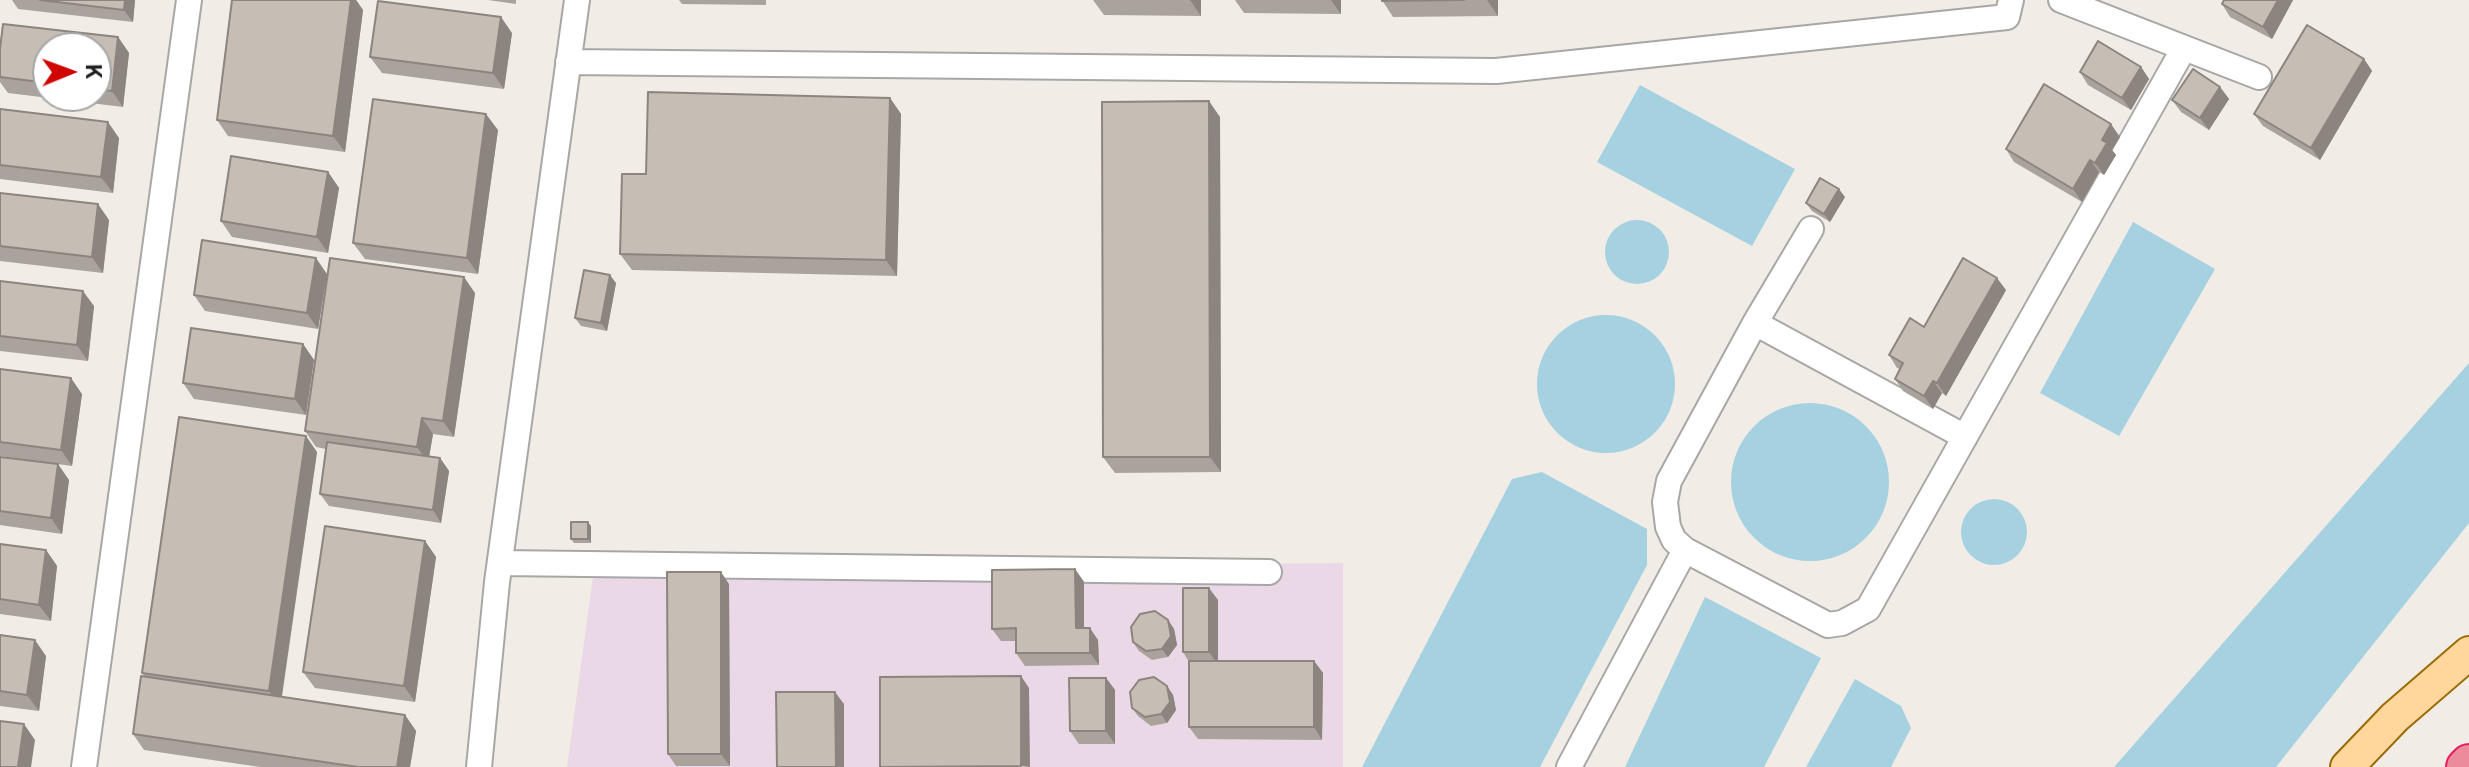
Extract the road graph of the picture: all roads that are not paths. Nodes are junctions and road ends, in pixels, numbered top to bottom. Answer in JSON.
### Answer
{"nodes":[{"id":1,"x":189,"y":0,"type":"edge"},
{"id":2,"x":577,"y":0,"type":"edge"},
{"id":3,"x":2011,"y":0,"type":"edge"},
{"id":4,"x":2061,"y":0,"type":"edge"},
{"id":5,"x":2184,"y":48,"type":"junction"},
{"id":6,"x":568,"y":62,"type":"junction"},
{"id":7,"x":2259,"y":77,"type":"dead end"},
{"id":8,"x":1811,"y":229,"type":"dead end"},
{"id":9,"x":1755,"y":323,"type":"junction"},
{"id":10,"x":1965,"y":437,"type":"junction"},
{"id":11,"x":1685,"y":550,"type":"junction"},
{"id":12,"x":500,"y":563,"type":"junction"},
{"id":13,"x":1269,"y":572,"type":"dead end"},
{"id":14,"x":2469,"y":653,"type":"edge"},
{"id":15,"x":84,"y":767,"type":"edge"},
{"id":16,"x":479,"y":767,"type":"edge"},
{"id":17,"x":1569,"y":767,"type":"edge"},
{"id":18,"x":2347,"y":767,"type":"edge"}],
"edges":[{"from":1,"to":15,"type":"lane"},
{"from":2,"to":6,"type":"lane"},
{"from":3,"to":6,"type":"lane"},
{"from":4,"to":5,"type":"lane"},
{"from":5,"to":7,"type":"lane"},
{"from":5,"to":10,"type":"lane"},
{"from":6,"to":12,"type":"lane"},
{"from":8,"to":9,"type":"lane"},
{"from":9,"to":10,"type":"lane"},
{"from":9,"to":11,"type":"lane"},
{"from":10,"to":11,"type":"lane"},
{"from":11,"to":17,"type":"lane"},
{"from":12,"to":13,"type":"lane"},
{"from":12,"to":16,"type":"lane"},
{"from":14,"to":18,"type":"main road"}]}
